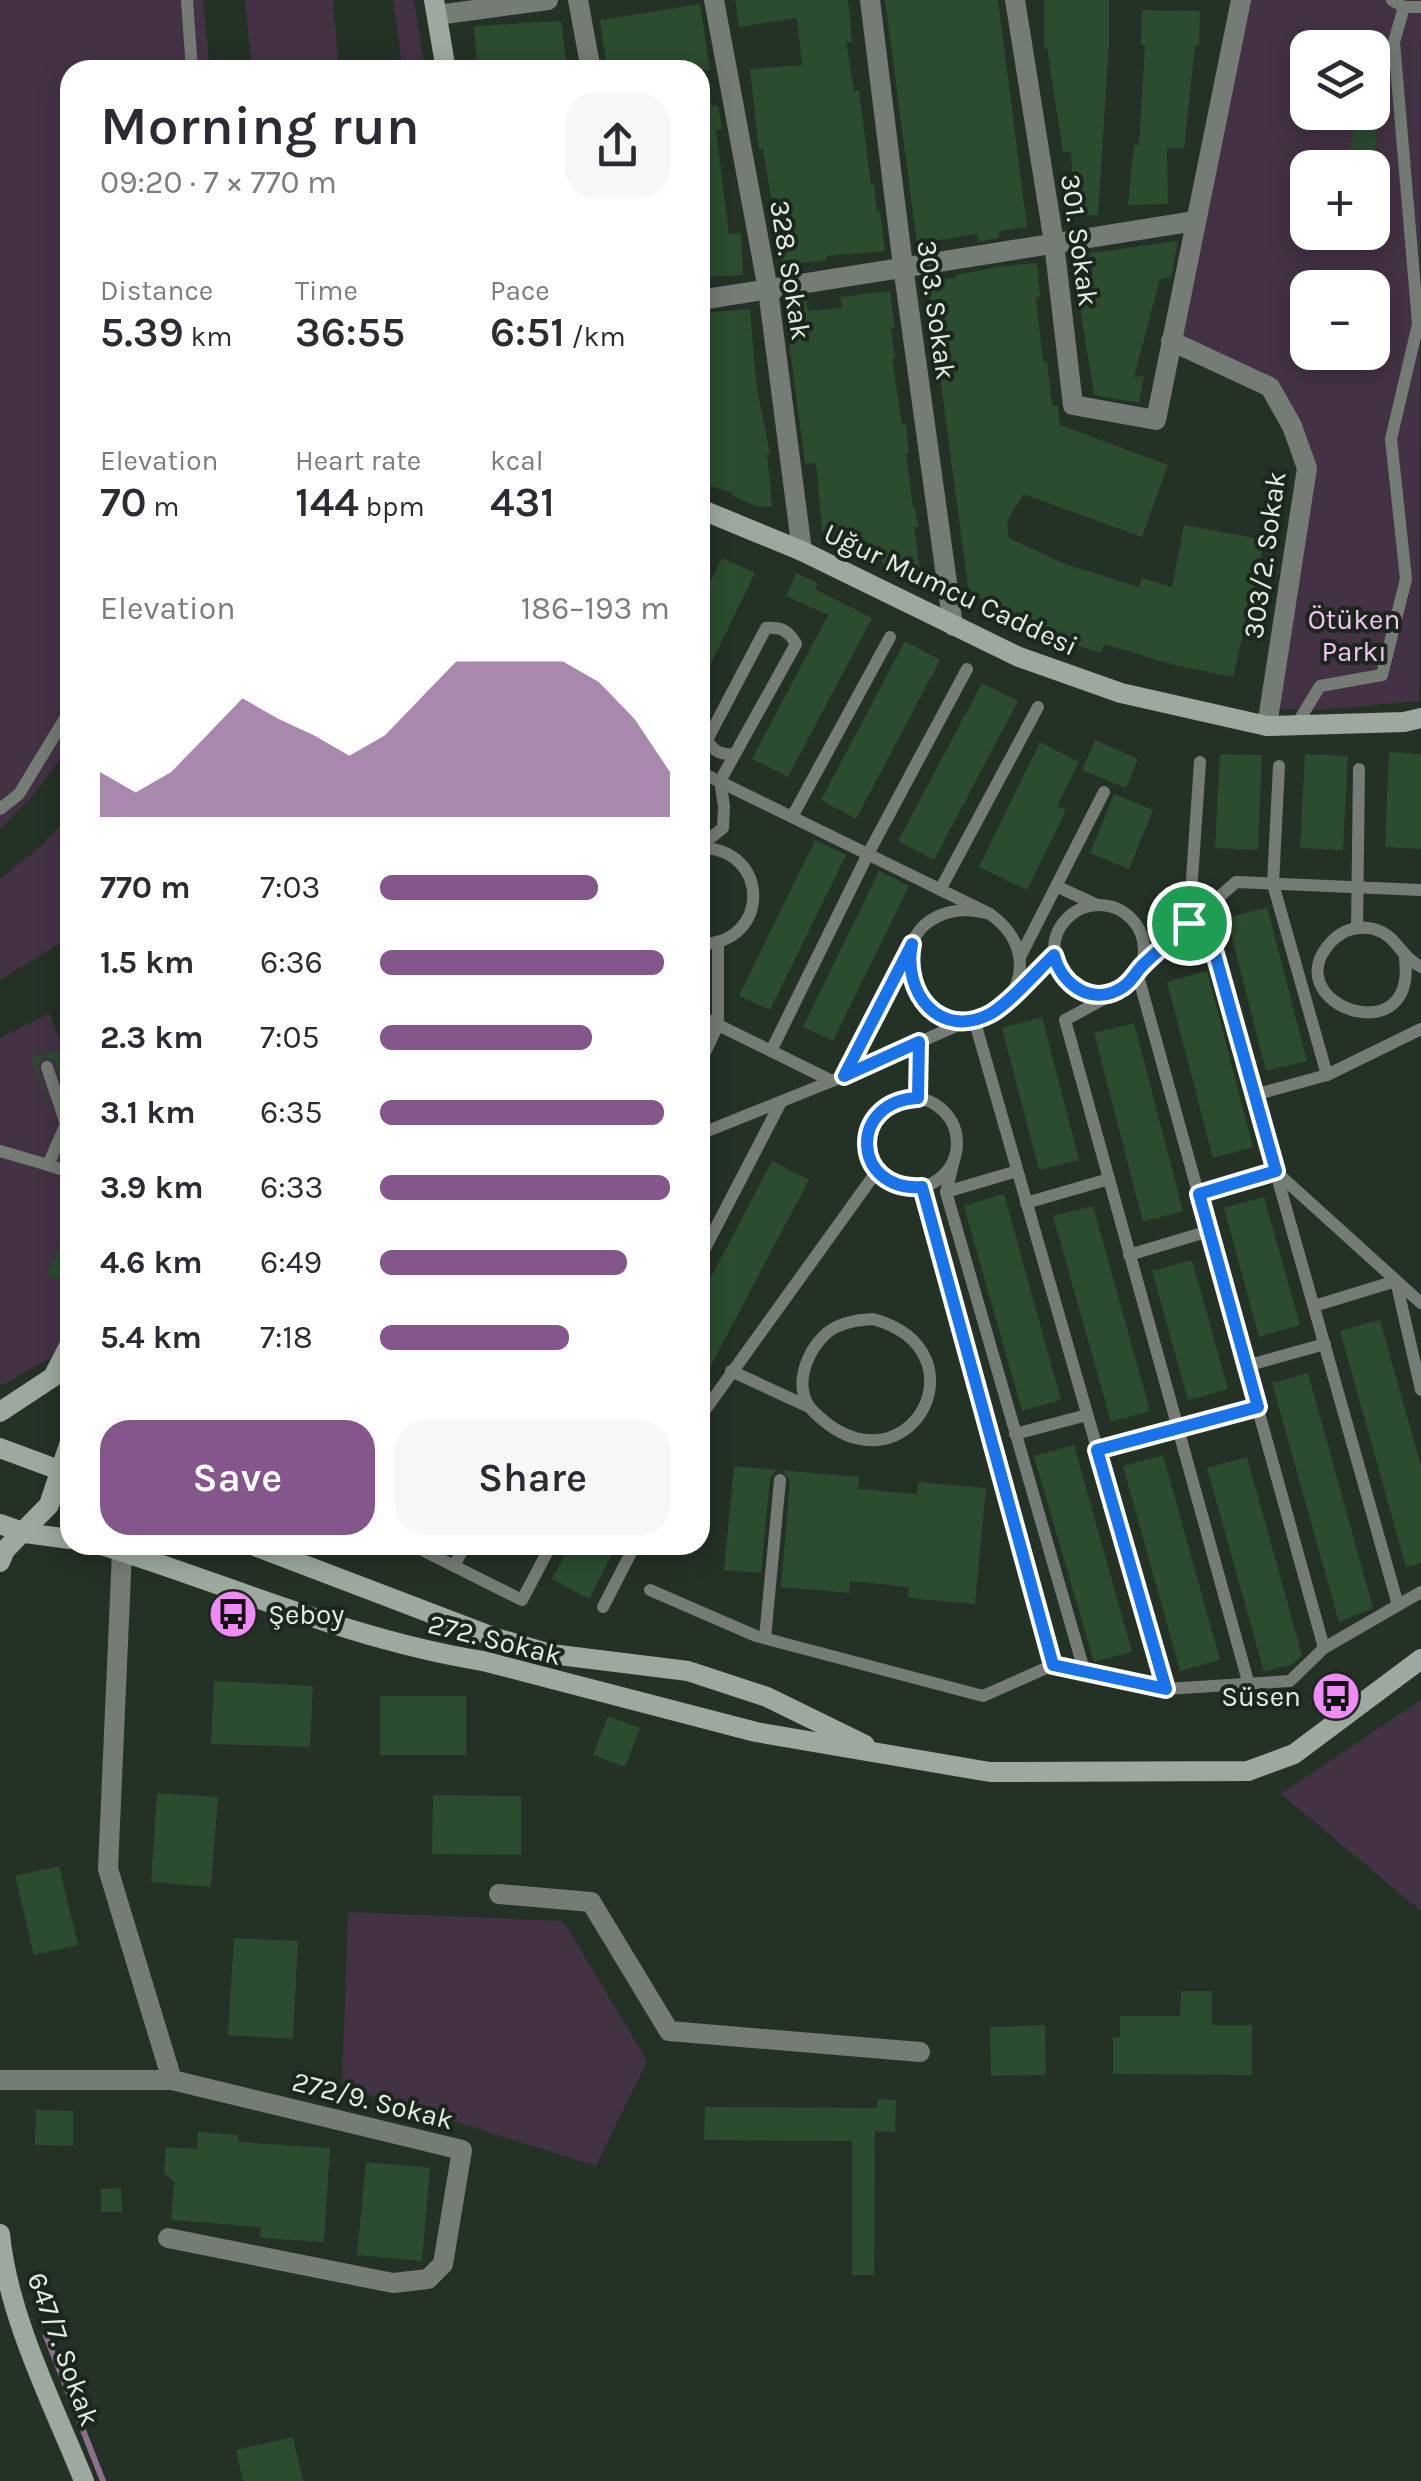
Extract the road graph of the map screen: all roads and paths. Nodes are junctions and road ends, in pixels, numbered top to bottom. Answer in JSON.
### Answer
{"nodes":[{"id":1,"x":186,"y":0,"type":"edge"},
{"id":2,"x":548,"y":0,"type":"edge"},
{"id":3,"x":578,"y":0,"type":"edge"},
{"id":4,"x":714,"y":0,"type":"edge"},
{"id":5,"x":870,"y":0,"type":"edge"},
{"id":6,"x":1015,"y":0,"type":"edge"},
{"id":7,"x":1241,"y":0,"type":"edge"},
{"id":8,"x":1398,"y":3,"type":"edge"},
{"id":9,"x":1421,"y":6,"type":"edge"},
{"id":10,"x":436,"y":8,"type":"edge"},
{"id":11,"x":191,"y":60,"type":"edge"},
{"id":12,"x":444,"y":60,"type":"edge"},
{"id":13,"x":589,"y":60,"type":"edge"},
{"id":14,"x":1194,"y":220,"type":"junction"},
{"id":15,"x":1054,"y":243,"type":"junction"},
{"id":16,"x":903,"y":266,"type":"junction"},
{"id":17,"x":768,"y":290,"type":"junction"},
{"id":18,"x":710,"y":299,"type":"edge"},
{"id":19,"x":1171,"y":341,"type":"junction"},
{"id":20,"x":710,"y":513,"type":"edge"},
{"id":21,"x":802,"y":551,"type":"junction"},
{"id":22,"x":953,"y":626,"type":"junction"},
{"id":23,"x":890,"y":637,"type":"dead end"},
{"id":24,"x":967,"y":669,"type":"dead end"},
{"id":25,"x":1038,"y":707,"type":"dead end"},
{"id":26,"x":1421,"y":718,"type":"edge"},
{"id":27,"x":60,"y":726,"type":"edge"},
{"id":28,"x":1267,"y":726,"type":"junction"},
{"id":29,"x":1295,"y":727,"type":"junction"},
{"id":30,"x":710,"y":733,"type":"edge"},
{"id":31,"x":710,"y":748,"type":"edge"},
{"id":32,"x":735,"y":754,"type":"junction"},
{"id":33,"x":1200,"y":762,"type":"dead end"},
{"id":34,"x":1280,"y":766,"type":"dead end"},
{"id":35,"x":1359,"y":768,"type":"dead end"},
{"id":36,"x":710,"y":776,"type":"edge"},
{"id":37,"x":720,"y":781,"type":"junction"},
{"id":38,"x":1104,"y":792,"type":"dead end"},
{"id":39,"x":0,"y":809,"type":"edge"},
{"id":40,"x":792,"y":817,"type":"junction"},
{"id":41,"x":710,"y":839,"type":"edge"},
{"id":42,"x":710,"y":848,"type":"edge"},
{"id":43,"x":868,"y":854,"type":"junction"},
{"id":44,"x":1273,"y":884,"type":"junction"},
{"id":45,"x":1056,"y":886,"type":"junction"},
{"id":46,"x":1357,"y":887,"type":"junction"},
{"id":47,"x":940,"y":890,"type":"junction"},
{"id":48,"x":1421,"y":890,"type":"edge"},
{"id":49,"x":1098,"y":905,"type":"junction"},
{"id":50,"x":1203,"y":911,"type":"junction"},
{"id":51,"x":990,"y":914,"type":"junction"},
{"id":52,"x":1189,"y":923,"type":"junction"},
{"id":53,"x":1358,"y":928,"type":"junction"},
{"id":54,"x":710,"y":943,"type":"edge"},
{"id":55,"x":718,"y":943,"type":"junction"},
{"id":56,"x":912,"y":944,"type":"junction"},
{"id":57,"x":1054,"y":955,"type":"junction"},
{"id":58,"x":1020,"y":957,"type":"junction"},
{"id":59,"x":1405,"y":959,"type":"junction"},
{"id":60,"x":1421,"y":967,"type":"edge"},
{"id":61,"x":1139,"y":969,"type":"junction"},
{"id":62,"x":1320,"y":977,"type":"junction"},
{"id":63,"x":1300,"y":982,"type":"junction"},
{"id":64,"x":1122,"y":989,"type":"junction"},
{"id":65,"x":1014,"y":992,"type":"junction"},
{"id":66,"x":971,"y":1020,"type":"junction"},
{"id":67,"x":710,"y":1021,"type":"edge"},
{"id":68,"x":718,"y":1025,"type":"junction"},
{"id":69,"x":1421,"y":1029,"type":"edge"},
{"id":70,"x":710,"y":1042,"type":"edge"},
{"id":71,"x":919,"y":1042,"type":"junction"},
{"id":72,"x":770,"y":1051,"type":"junction"},
{"id":73,"x":46,"y":1067,"type":"dead end"},
{"id":74,"x":1327,"y":1075,"type":"junction"},
{"id":75,"x":838,"y":1079,"type":"junction"},
{"id":76,"x":1254,"y":1095,"type":"junction"},
{"id":77,"x":918,"y":1098,"type":"junction"},
{"id":78,"x":781,"y":1102,"type":"junction"},
{"id":79,"x":60,"y":1107,"type":"edge"},
{"id":80,"x":710,"y":1130,"type":"edge"},
{"id":81,"x":60,"y":1138,"type":"edge"},
{"id":82,"x":0,"y":1151,"type":"edge"},
{"id":83,"x":955,"y":1156,"type":"junction"},
{"id":84,"x":48,"y":1165,"type":"junction"},
{"id":85,"x":60,"y":1169,"type":"edge"},
{"id":86,"x":877,"y":1171,"type":"junction"},
{"id":87,"x":1018,"y":1171,"type":"junction"},
{"id":88,"x":1276,"y":1171,"type":"junction"},
{"id":89,"x":1109,"y":1179,"type":"junction"},
{"id":90,"x":922,"y":1187,"type":"junction"},
{"id":91,"x":946,"y":1192,"type":"junction"},
{"id":92,"x":1199,"y":1194,"type":"junction"},
{"id":93,"x":1026,"y":1203,"type":"junction"},
{"id":94,"x":1209,"y":1231,"type":"junction"},
{"id":95,"x":710,"y":1239,"type":"edge"},
{"id":96,"x":1130,"y":1255,"type":"junction"},
{"id":97,"x":1396,"y":1281,"type":"junction"},
{"id":98,"x":1421,"y":1303,"type":"edge"},
{"id":99,"x":1314,"y":1306,"type":"junction"},
{"id":100,"x":1325,"y":1344,"type":"junction"},
{"id":101,"x":60,"y":1364,"type":"edge"},
{"id":102,"x":1246,"y":1366,"type":"junction"},
{"id":103,"x":731,"y":1371,"type":"junction"},
{"id":104,"x":1421,"y":1390,"type":"edge"},
{"id":105,"x":710,"y":1398,"type":"edge"},
{"id":106,"x":807,"y":1406,"type":"junction"},
{"id":107,"x":1258,"y":1407,"type":"junction"},
{"id":108,"x":0,"y":1412,"type":"edge"},
{"id":109,"x":1087,"y":1414,"type":"junction"},
{"id":110,"x":1178,"y":1429,"type":"junction"},
{"id":111,"x":1015,"y":1434,"type":"junction"},
{"id":112,"x":0,"y":1448,"type":"edge"},
{"id":113,"x":1097,"y":1450,"type":"junction"},
{"id":114,"x":60,"y":1470,"type":"edge"},
{"id":115,"x":780,"y":1480,"type":"dead end"},
{"id":116,"x":60,"y":1482,"type":"edge"},
{"id":117,"x":0,"y":1524,"type":"edge"},
{"id":118,"x":25,"y":1533,"type":"junction"},
{"id":119,"x":60,"y":1538,"type":"edge"},
{"id":120,"x":122,"y":1555,"type":"edge"},
{"id":121,"x":131,"y":1555,"type":"edge"},
{"id":122,"x":278,"y":1555,"type":"edge"},
{"id":123,"x":432,"y":1555,"type":"edge"},
{"id":124,"x":460,"y":1555,"type":"edge"},
{"id":125,"x":546,"y":1555,"type":"edge"},
{"id":126,"x":630,"y":1555,"type":"edge"},
{"id":127,"x":0,"y":1562,"type":"edge"},
{"id":128,"x":454,"y":1566,"type":"junction"},
{"id":129,"x":650,"y":1590,"type":"dead end"},
{"id":130,"x":1421,"y":1592,"type":"edge"},
{"id":131,"x":1398,"y":1605,"type":"junction"},
{"id":132,"x":603,"y":1607,"type":"dead end"},
{"id":133,"x":496,"y":1638,"type":"junction"},
{"id":134,"x":765,"y":1638,"type":"junction"},
{"id":135,"x":1324,"y":1648,"type":"junction"},
{"id":136,"x":1421,"y":1659,"type":"edge"},
{"id":137,"x":483,"y":1662,"type":"junction"},
{"id":138,"x":1053,"y":1665,"type":"junction"},
{"id":139,"x":1084,"y":1670,"type":"junction"},
{"id":140,"x":1248,"y":1685,"type":"junction"},
{"id":141,"x":1166,"y":1689,"type":"junction"},
{"id":142,"x":885,"y":1755,"type":"junction"},
{"id":143,"x":499,"y":1894,"type":"dead end"},
{"id":144,"x":920,"y":2052,"type":"dead end"},
{"id":145,"x":0,"y":2080,"type":"edge"},
{"id":146,"x":172,"y":2080,"type":"junction"},
{"id":147,"x":0,"y":2234,"type":"edge"},
{"id":148,"x":168,"y":2238,"type":"dead end"},
{"id":149,"x":1,"y":2257,"type":"edge"},
{"id":150,"x":84,"y":2481,"type":"edge"}],
"edges":[{"from":1,"to":11,"type":"lane"},
{"from":2,"to":10,"type":"street"},
{"from":3,"to":13,"type":"street"},
{"from":4,"to":17,"type":"street","name":"328. Sokak"},
{"from":5,"to":16,"type":"street","name":"303. Sokak"},
{"from":6,"to":15,"type":"street","name":"301. Sokak"},
{"from":7,"to":14,"type":"street"},
{"from":8,"to":9,"type":"lane"},
{"from":8,"to":29,"type":"lane"},
{"from":10,"to":12,"type":"street"},
{"from":14,"to":15,"type":"street"},
{"from":14,"to":19,"type":"street"},
{"from":15,"to":16,"type":"street"},
{"from":15,"to":19,"type":"street","name":"301. Sokak"},
{"from":16,"to":17,"type":"street"},
{"from":16,"to":22,"type":"street","name":"303. Sokak"},
{"from":17,"to":18,"type":"street"},
{"from":17,"to":21,"type":"street","name":"328. Sokak"},
{"from":19,"to":28,"type":"street","name":"303/2. Sokak"},
{"from":20,"to":21,"type":"street","name":"Uğur Mumcu Caddesi"},
{"from":21,"to":22,"type":"street","name":"Uğur Mumcu Caddesi"},
{"from":22,"to":28,"type":"street","name":"Uğur Mumcu Caddesi"},
{"from":23,"to":40,"type":"lane"},
{"from":24,"to":43,"type":"lane"},
{"from":25,"to":47,"type":"lane"},
{"from":26,"to":29,"type":"street","name":"Uğur Mumcu Caddesi"},
{"from":27,"to":39,"type":"lane"},
{"from":28,"to":29,"type":"street","name":"Uğur Mumcu Caddesi"},
{"from":30,"to":32,"type":"lane"},
{"from":31,"to":32,"type":"lane"},
{"from":32,"to":37,"type":"lane"},
{"from":33,"to":52,"type":"lane"},
{"from":34,"to":44,"type":"lane"},
{"from":35,"to":46,"type":"lane"},
{"from":36,"to":37,"type":"lane"},
{"from":37,"to":40,"type":"lane"},
{"from":37,"to":41,"type":"lane"},
{"from":38,"to":45,"type":"lane"},
{"from":40,"to":43,"type":"lane"},
{"from":42,"to":55,"type":"lane"},
{"from":43,"to":47,"type":"lane"},
{"from":43,"to":72,"type":"lane"},
{"from":44,"to":46,"type":"lane"},
{"from":44,"to":50,"type":"lane"},
{"from":44,"to":63,"type":"lane"},
{"from":45,"to":49,"type":"lane"},
{"from":45,"to":58,"type":"lane"},
{"from":46,"to":48,"type":"lane"},
{"from":46,"to":53,"type":"lane"},
{"from":47,"to":51,"type":"lane"},
{"from":49,"to":57,"type":"lane"},
{"from":49,"to":61,"type":"lane"},
{"from":50,"to":52,"type":"lane"},
{"from":50,"to":76,"type":"lane"},
{"from":51,"to":56,"type":"lane"},
{"from":51,"to":58,"type":"lane"},
{"from":52,"to":61,"type":"lane"},
{"from":53,"to":59,"type":"lane"},
{"from":53,"to":62,"type":"lane"},
{"from":54,"to":55,"type":"lane"},
{"from":55,"to":68,"type":"lane"},
{"from":56,"to":66,"type":"lane"},
{"from":56,"to":75,"type":"lane"},
{"from":57,"to":64,"type":"lane"},
{"from":57,"to":65,"type":"lane"},
{"from":58,"to":65,"type":"lane"},
{"from":59,"to":60,"type":"lane"},
{"from":59,"to":62,"type":"lane"},
{"from":61,"to":64,"type":"lane"},
{"from":61,"to":92,"type":"lane"},
{"from":62,"to":63,"type":"lane"},
{"from":63,"to":74,"type":"lane"},
{"from":64,"to":89,"type":"lane"},
{"from":65,"to":66,"type":"lane"},
{"from":66,"to":71,"type":"lane"},
{"from":66,"to":87,"type":"lane"},
{"from":67,"to":68,"type":"lane"},
{"from":68,"to":70,"type":"lane"},
{"from":68,"to":72,"type":"lane"},
{"from":69,"to":74,"type":"lane"},
{"from":71,"to":75,"type":"lane"},
{"from":71,"to":77,"type":"lane"},
{"from":72,"to":75,"type":"lane"},
{"from":73,"to":79,"type":"lane"},
{"from":74,"to":76,"type":"lane"},
{"from":75,"to":78,"type":"lane"},
{"from":76,"to":88,"type":"lane"},
{"from":77,"to":83,"type":"lane"},
{"from":77,"to":86,"type":"lane"},
{"from":78,"to":80,"type":"lane"},
{"from":78,"to":95,"type":"lane"},
{"from":81,"to":84,"type":"lane"},
{"from":82,"to":84,"type":"lane"},
{"from":83,"to":90,"type":"lane"},
{"from":83,"to":91,"type":"lane"},
{"from":84,"to":85,"type":"lane"},
{"from":86,"to":90,"type":"lane"},
{"from":86,"to":103,"type":"lane"},
{"from":87,"to":91,"type":"lane"},
{"from":87,"to":93,"type":"lane"},
{"from":88,"to":92,"type":"lane"},
{"from":88,"to":97,"type":"lane"},
{"from":88,"to":99,"type":"lane"},
{"from":89,"to":93,"type":"lane"},
{"from":89,"to":96,"type":"lane"},
{"from":90,"to":138,"type":"lane"},
{"from":91,"to":111,"type":"lane"},
{"from":92,"to":94,"type":"lane"},
{"from":93,"to":109,"type":"lane"},
{"from":94,"to":96,"type":"lane"},
{"from":94,"to":102,"type":"lane"},
{"from":96,"to":110,"type":"lane"},
{"from":97,"to":98,"type":"lane"},
{"from":97,"to":99,"type":"lane"},
{"from":97,"to":104,"type":"lane"},
{"from":99,"to":100,"type":"lane"},
{"from":100,"to":102,"type":"lane"},
{"from":100,"to":131,"type":"lane"},
{"from":101,"to":108,"type":"street"},
{"from":102,"to":107,"type":"lane"},
{"from":103,"to":105,"type":"lane"},
{"from":103,"to":106,"type":"lane"},
{"from":106,"to":106,"type":"lane"},
{"from":107,"to":110,"type":"lane"},
{"from":107,"to":135,"type":"lane"},
{"from":109,"to":111,"type":"lane"},
{"from":109,"to":113,"type":"lane"},
{"from":110,"to":113,"type":"lane"},
{"from":110,"to":140,"type":"lane"},
{"from":111,"to":139,"type":"lane"},
{"from":112,"to":114,"type":"street"},
{"from":113,"to":141,"type":"lane"},
{"from":115,"to":134,"type":"lane"},
{"from":116,"to":118,"type":"street"},
{"from":117,"to":118,"type":"street"},
{"from":118,"to":119,"type":"street"},
{"from":118,"to":127,"type":"street"},
{"from":120,"to":146,"type":"street"},
{"from":121,"to":137,"type":"street","name":"272. Sokak"},
{"from":122,"to":133,"type":"street","name":"272. Sokak"},
{"from":123,"to":128,"type":"lane"},
{"from":124,"to":128,"type":"lane"},
{"from":125,"to":128,"type":"lane"},
{"from":126,"to":132,"type":"lane"},
{"from":129,"to":134,"type":"lane"},
{"from":130,"to":131,"type":"lane"},
{"from":131,"to":135,"type":"lane"},
{"from":133,"to":137,"type":"street"},
{"from":133,"to":142,"type":"street","name":"272. Sokak"},
{"from":134,"to":138,"type":"lane"},
{"from":135,"to":140,"type":"lane"},
{"from":136,"to":142,"type":"street","name":"272. Sokak"},
{"from":137,"to":142,"type":"street","name":"272. Sokak"},
{"from":138,"to":139,"type":"lane"},
{"from":139,"to":141,"type":"lane"},
{"from":140,"to":141,"type":"lane"},
{"from":143,"to":144,"type":"street"},
{"from":145,"to":146,"type":"street","name":"272/9. Sokak"},
{"from":146,"to":148,"type":"street","name":"272/9. Sokak"},
{"from":147,"to":149,"type":"street","name":"647/7. Sokak"},
{"from":149,"to":150,"type":"street","name":"647/7. Sokak"}]}
